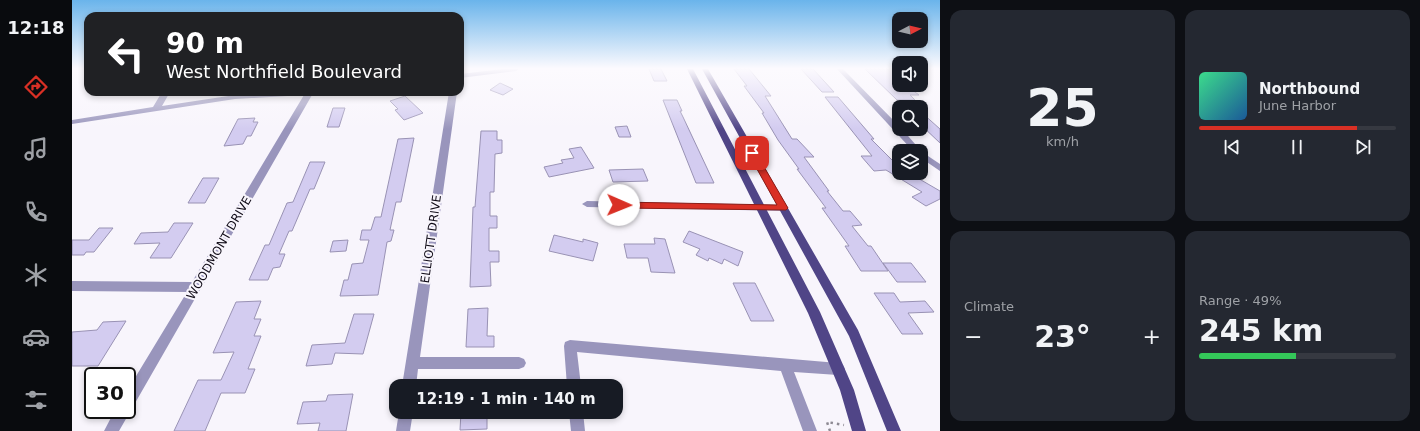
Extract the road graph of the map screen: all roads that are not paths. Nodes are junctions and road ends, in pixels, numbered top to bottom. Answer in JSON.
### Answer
{"nodes":[{"id":1,"x":701,"y":89,"type":"edge"},
{"id":2,"x":717,"y":89,"type":"edge"},
{"id":3,"x":860,"y":89,"type":"edge"},
{"id":4,"x":164,"y":96,"type":"edge"},
{"id":5,"x":254,"y":96,"type":"edge"},
{"id":6,"x":308,"y":96,"type":"edge"},
{"id":7,"x":452,"y":96,"type":"edge"},
{"id":8,"x":156,"y":109,"type":"junction"},
{"id":9,"x":72,"y":122,"type":"edge"},
{"id":10,"x":911,"y":144,"type":"edge"},
{"id":11,"x":928,"y":159,"type":"edge"},
{"id":12,"x":940,"y":168,"type":"edge"},
{"id":13,"x":587,"y":204,"type":"dead end"},
{"id":14,"x":761,"y":208,"type":"junction"},
{"id":15,"x":783,"y":208,"type":"junction"},
{"id":16,"x":72,"y":286,"type":"edge"},
{"id":17,"x":197,"y":287,"type":"junction"},
{"id":18,"x":413,"y":362,"type":"junction"},
{"id":19,"x":519,"y":363,"type":"dead end"},
{"id":20,"x":786,"y":366,"type":"junction"},
{"id":21,"x":838,"y":369,"type":"junction"},
{"id":22,"x":411,"y":379,"type":"edge"},
{"id":23,"x":573,"y":379,"type":"edge"},
{"id":24,"x":136,"y":389,"type":"edge"},
{"id":25,"x":118,"y":419,"type":"edge"},
{"id":26,"x":405,"y":419,"type":"edge"},
{"id":27,"x":577,"y":419,"type":"edge"},
{"id":28,"x":111,"y":431,"type":"edge"},
{"id":29,"x":403,"y":431,"type":"edge"},
{"id":30,"x":578,"y":431,"type":"edge"},
{"id":31,"x":810,"y":431,"type":"edge"},
{"id":32,"x":859,"y":431,"type":"edge"},
{"id":33,"x":894,"y":431,"type":"edge"}],
"edges":[{"from":1,"to":14,"type":"main road"},
{"from":2,"to":15,"type":"main road"},
{"from":3,"to":10,"type":"street"},
{"from":4,"to":8,"type":"street"},
{"from":5,"to":8,"type":"street"},
{"from":6,"to":17,"type":"street","name":"WOODMONT DRIVE"},
{"from":7,"to":18,"type":"street","name":"ELLIOTT DRIVE"},
{"from":8,"to":9,"type":"street"},
{"from":11,"to":12,"type":"street"},
{"from":13,"to":14,"type":"street"},
{"from":14,"to":15,"type":"street"},
{"from":14,"to":21,"type":"main road"},
{"from":15,"to":33,"type":"main road"},
{"from":16,"to":17,"type":"street"},
{"from":17,"to":24,"type":"street","name":"WOODMONT DRIVE"},
{"from":18,"to":19,"type":"street"},
{"from":18,"to":22,"type":"street","name":"ELLIOTT DRIVE"},
{"from":20,"to":21,"type":"street"},
{"from":20,"to":23,"type":"street"},
{"from":20,"to":31,"type":"street"},
{"from":21,"to":32,"type":"main road"},
{"from":25,"to":28,"type":"street"},
{"from":26,"to":29,"type":"street"},
{"from":27,"to":30,"type":"street"}]}
